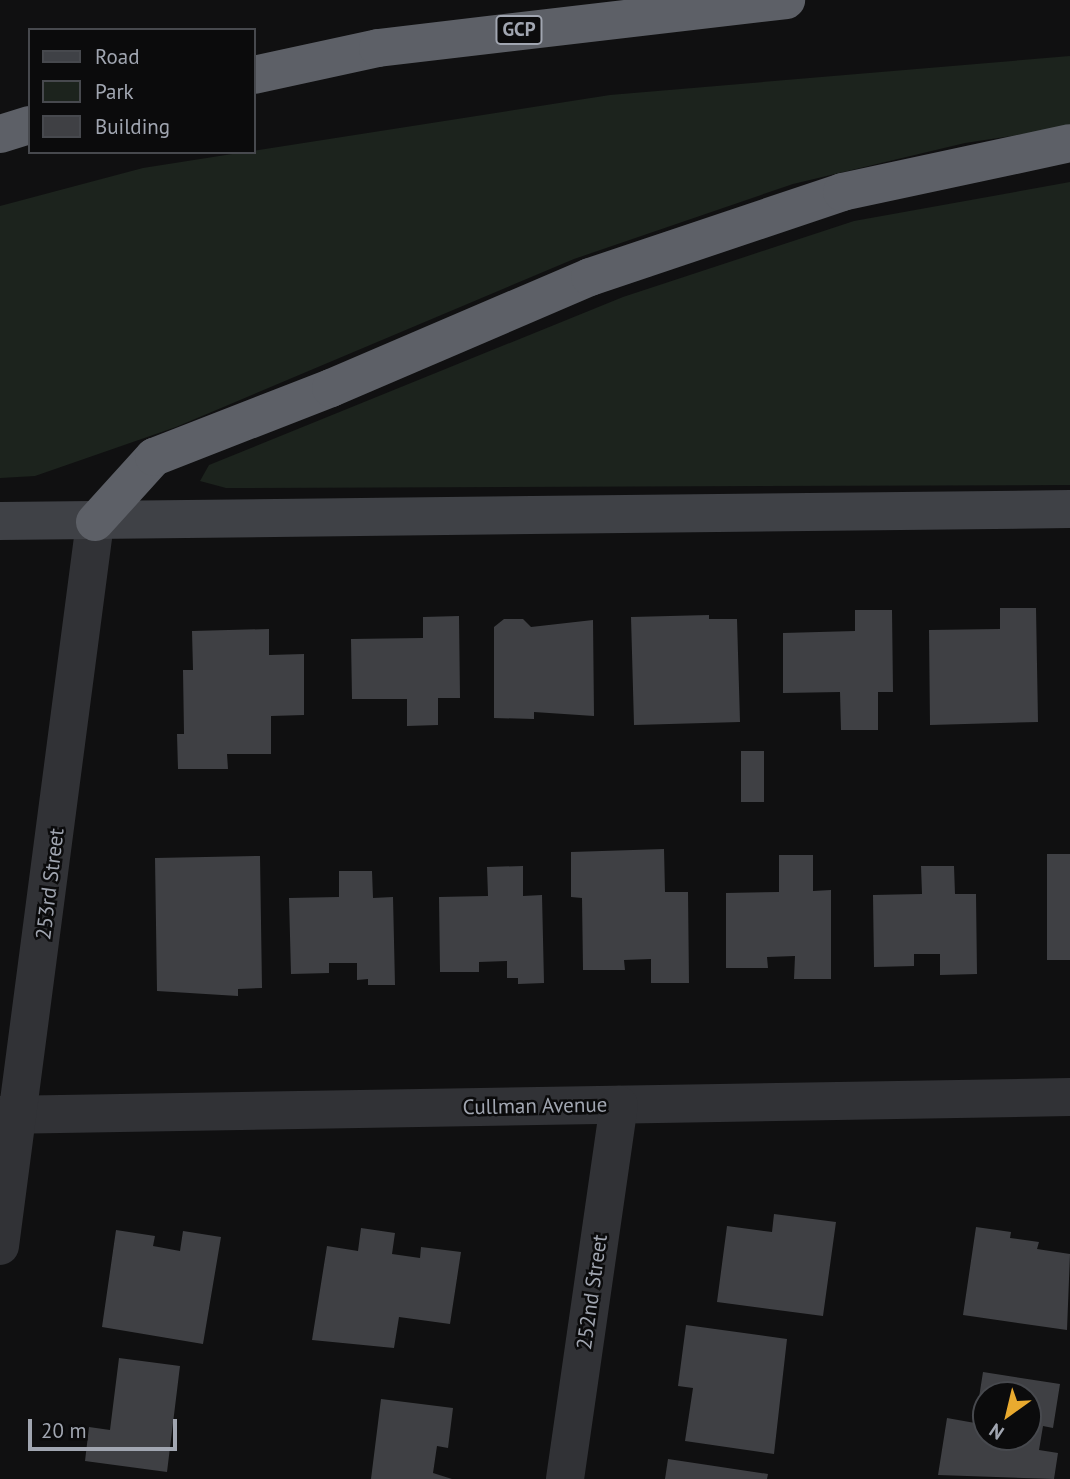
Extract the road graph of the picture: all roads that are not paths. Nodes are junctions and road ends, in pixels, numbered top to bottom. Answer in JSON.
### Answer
{"nodes":[{"id":1,"x":786,"y":0,"type":"edge"},
{"id":2,"x":256,"y":75,"type":"edge"},
{"id":3,"x":28,"y":126,"type":"edge"},
{"id":4,"x":0,"y":134,"type":"edge"},
{"id":5,"x":1070,"y":143,"type":"edge"},
{"id":6,"x":1070,"y":509,"type":"edge"},
{"id":7,"x":0,"y":521,"type":"edge"},
{"id":8,"x":95,"y":522,"type":"junction"},
{"id":9,"x":1070,"y":1097,"type":"edge"},
{"id":10,"x":619,"y":1105,"type":"junction"},
{"id":11,"x":10,"y":1114,"type":"edge"},
{"id":12,"x":0,"y":1246,"type":"edge"},
{"id":13,"x":565,"y":1479,"type":"edge"}],
"edges":[{"from":1,"to":2,"type":"highway","number":"GCP"},
{"from":3,"to":4,"type":"highway"},
{"from":5,"to":8,"type":"highway"},
{"from":6,"to":8,"type":"street"},
{"from":7,"to":8,"type":"street"},
{"from":8,"to":11,"type":"street","name":"253rd Street"},
{"from":9,"to":10,"type":"street","name":"Cullman Avenue"},
{"from":10,"to":11,"type":"street","name":"Cullman Avenue"},
{"from":10,"to":13,"type":"street","name":"252nd Street"},
{"from":11,"to":12,"type":"street","name":"253rd Street"}]}
